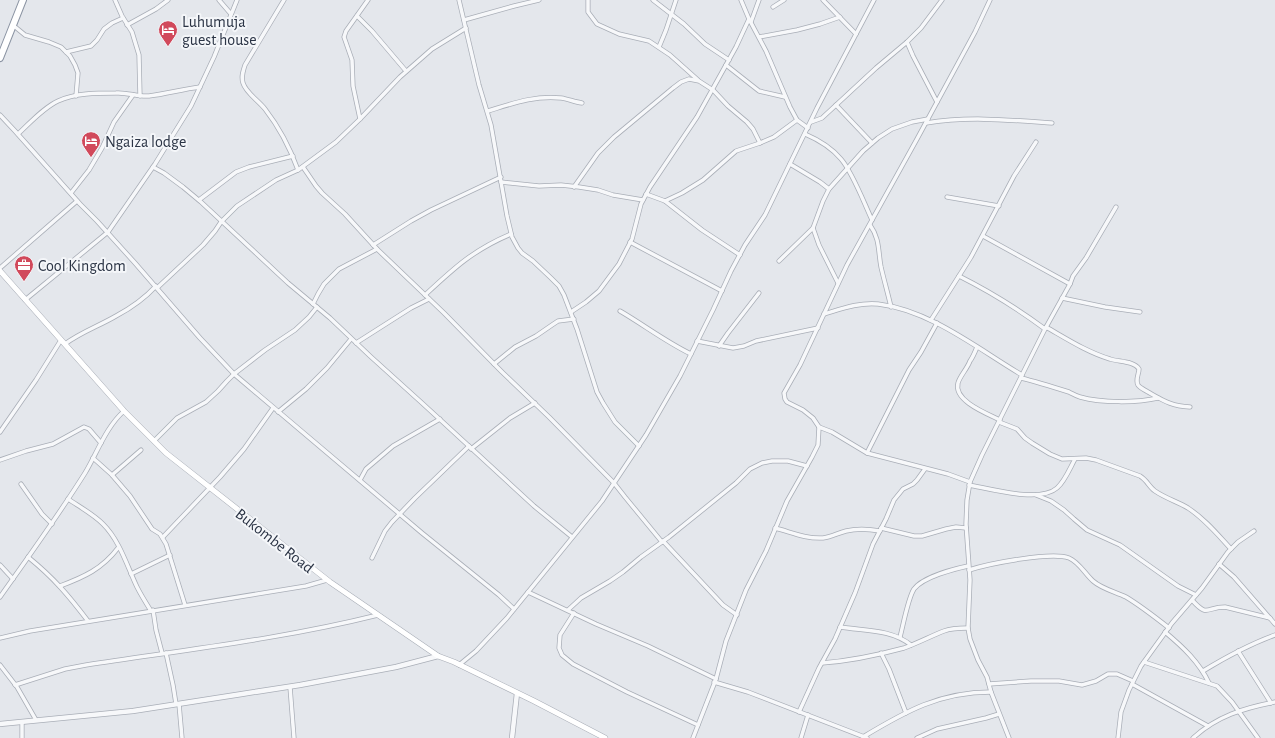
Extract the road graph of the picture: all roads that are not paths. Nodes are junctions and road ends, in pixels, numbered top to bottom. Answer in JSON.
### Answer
{"nodes":[{"id":1,"x":23,"y":0,"type":"edge"},
{"id":2,"x":115,"y":0,"type":"edge"},
{"id":3,"x":168,"y":0,"type":"edge"},
{"id":4,"x":218,"y":0,"type":"edge"},
{"id":5,"x":237,"y":0,"type":"edge"},
{"id":6,"x":284,"y":0,"type":"edge"},
{"id":7,"x":368,"y":0,"type":"edge"},
{"id":8,"x":459,"y":0,"type":"edge"},
{"id":9,"x":539,"y":0,"type":"edge"},
{"id":10,"x":588,"y":0,"type":"edge"},
{"id":11,"x":653,"y":0,"type":"edge"},
{"id":12,"x":676,"y":0,"type":"edge"},
{"id":13,"x":741,"y":0,"type":"edge"},
{"id":14,"x":759,"y":0,"type":"edge"},
{"id":15,"x":784,"y":0,"type":"edge"},
{"id":16,"x":823,"y":0,"type":"edge"},
{"id":17,"x":874,"y":0,"type":"edge"},
{"id":18,"x":942,"y":0,"type":"edge"},
{"id":19,"x":990,"y":0,"type":"edge"},
{"id":20,"x":773,"y":7,"type":"dead end"},
{"id":21,"x":231,"y":14,"type":"junction"},
{"id":22,"x":671,"y":14,"type":"junction"},
{"id":23,"x":358,"y":16,"type":"junction"},
{"id":24,"x":840,"y":17,"type":"junction"},
{"id":25,"x":124,"y":18,"type":"junction"},
{"id":26,"x":464,"y":20,"type":"junction"},
{"id":27,"x":750,"y":20,"type":"junction"},
{"id":28,"x":127,"y":25,"type":"junction"},
{"id":29,"x":14,"y":26,"type":"junction"},
{"id":30,"x":466,"y":28,"type":"junction"},
{"id":31,"x":856,"y":34,"type":"junction"},
{"id":32,"x":759,"y":37,"type":"junction"},
{"id":33,"x":907,"y":42,"type":"junction"},
{"id":34,"x":659,"y":48,"type":"junction"},
{"id":35,"x":66,"y":52,"type":"junction"},
{"id":36,"x":0,"y":58,"type":"edge"},
{"id":37,"x":729,"y":60,"type":"junction"},
{"id":38,"x":726,"y":65,"type":"junction"},
{"id":39,"x":406,"y":71,"type":"junction"},
{"id":40,"x":699,"y":81,"type":"junction"},
{"id":41,"x":200,"y":87,"type":"junction"},
{"id":42,"x":713,"y":90,"type":"junction"},
{"id":43,"x":133,"y":95,"type":"junction"},
{"id":44,"x":76,"y":96,"type":"junction"},
{"id":45,"x":140,"y":96,"type":"junction"},
{"id":46,"x":785,"y":97,"type":"junction"},
{"id":47,"x":937,"y":102,"type":"junction"},
{"id":48,"x":582,"y":103,"type":"dead end"},
{"id":49,"x":836,"y":104,"type":"junction"},
{"id":50,"x":488,"y":111,"type":"junction"},
{"id":51,"x":0,"y":115,"type":"edge"},
{"id":52,"x":360,"y":118,"type":"junction"},
{"id":53,"x":797,"y":120,"type":"junction"},
{"id":54,"x":927,"y":121,"type":"junction"},
{"id":55,"x":812,"y":122,"type":"junction"},
{"id":56,"x":1052,"y":123,"type":"dead end"},
{"id":57,"x":808,"y":128,"type":"junction"},
{"id":58,"x":18,"y":134,"type":"junction"},
{"id":59,"x":805,"y":134,"type":"junction"},
{"id":60,"x":1036,"y":142,"type":"dead end"},
{"id":61,"x":760,"y":143,"type":"junction"},
{"id":62,"x":872,"y":143,"type":"junction"},
{"id":63,"x":293,"y":156,"type":"junction"},
{"id":64,"x":790,"y":164,"type":"junction"},
{"id":65,"x":153,"y":167,"type":"junction"},
{"id":66,"x":303,"y":167,"type":"junction"},
{"id":67,"x":847,"y":168,"type":"junction"},
{"id":68,"x":298,"y":170,"type":"junction"},
{"id":69,"x":501,"y":177,"type":"junction"},
{"id":70,"x":502,"y":182,"type":"junction"},
{"id":71,"x":574,"y":187,"type":"junction"},
{"id":72,"x":829,"y":189,"type":"junction"},
{"id":73,"x":71,"y":193,"type":"junction"},
{"id":74,"x":646,"y":194,"type":"junction"},
{"id":75,"x":947,"y":197,"type":"dead end"},
{"id":76,"x":199,"y":200,"type":"junction"},
{"id":77,"x":643,"y":200,"type":"junction"},
{"id":78,"x":77,"y":201,"type":"junction"},
{"id":79,"x":665,"y":201,"type":"junction"},
{"id":80,"x":999,"y":206,"type":"junction"},
{"id":81,"x":1116,"y":207,"type":"dead end"},
{"id":82,"x":872,"y":220,"type":"junction"},
{"id":83,"x":221,"y":222,"type":"junction"},
{"id":84,"x":870,"y":225,"type":"junction"},
{"id":85,"x":813,"y":228,"type":"junction"},
{"id":86,"x":108,"y":232,"type":"junction"},
{"id":87,"x":511,"y":234,"type":"junction"},
{"id":88,"x":983,"y":236,"type":"junction"},
{"id":89,"x":630,"y":242,"type":"junction"},
{"id":90,"x":374,"y":245,"type":"junction"},
{"id":91,"x":377,"y":249,"type":"junction"},
{"id":92,"x":740,"y":255,"type":"junction"},
{"id":93,"x":779,"y":261,"type":"dead end"},
{"id":94,"x":0,"y":269,"type":"edge"},
{"id":95,"x":959,"y":276,"type":"junction"},
{"id":96,"x":838,"y":283,"type":"junction"},
{"id":97,"x":1070,"y":284,"type":"junction"},
{"id":98,"x":157,"y":287,"type":"junction"},
{"id":99,"x":722,"y":291,"type":"junction"},
{"id":100,"x":759,"y":293,"type":"dead end"},
{"id":101,"x":425,"y":295,"type":"junction"},
{"id":102,"x":1062,"y":298,"type":"junction"},
{"id":103,"x":429,"y":299,"type":"junction"},
{"id":104,"x":25,"y":300,"type":"junction"},
{"id":105,"x":313,"y":304,"type":"junction"},
{"id":106,"x":317,"y":307,"type":"junction"},
{"id":107,"x":891,"y":307,"type":"junction"},
{"id":108,"x":620,"y":311,"type":"dead end"},
{"id":109,"x":571,"y":312,"type":"junction"},
{"id":110,"x":1140,"y":312,"type":"dead end"},
{"id":111,"x":824,"y":314,"type":"junction"},
{"id":112,"x":574,"y":319,"type":"junction"},
{"id":113,"x":931,"y":320,"type":"junction"},
{"id":114,"x":937,"y":323,"type":"junction"},
{"id":115,"x":818,"y":328,"type":"junction"},
{"id":116,"x":1045,"y":328,"type":"junction"},
{"id":117,"x":351,"y":339,"type":"junction"},
{"id":118,"x":697,"y":341,"type":"junction"},
{"id":119,"x":63,"y":342,"type":"junction"},
{"id":120,"x":356,"y":343,"type":"junction"},
{"id":121,"x":719,"y":346,"type":"junction"},
{"id":122,"x":977,"y":347,"type":"junction"},
{"id":123,"x":691,"y":354,"type":"junction"},
{"id":124,"x":494,"y":364,"type":"junction"},
{"id":125,"x":234,"y":374,"type":"junction"},
{"id":126,"x":1022,"y":376,"type":"junction"},
{"id":127,"x":1158,"y":398,"type":"junction"},
{"id":128,"x":535,"y":403,"type":"junction"},
{"id":129,"x":1190,"y":407,"type":"dead end"},
{"id":130,"x":273,"y":408,"type":"junction"},
{"id":131,"x":124,"y":411,"type":"junction"},
{"id":132,"x":278,"y":412,"type":"junction"},
{"id":133,"x":440,"y":420,"type":"junction"},
{"id":134,"x":1000,"y":421,"type":"junction"},
{"id":135,"x":819,"y":427,"type":"junction"},
{"id":136,"x":0,"y":432,"type":"edge"},
{"id":137,"x":154,"y":441,"type":"junction"},
{"id":138,"x":101,"y":443,"type":"junction"},
{"id":139,"x":639,"y":446,"type":"junction"},
{"id":140,"x":470,"y":447,"type":"junction"},
{"id":141,"x":141,"y":450,"type":"dead end"},
{"id":142,"x":867,"y":453,"type":"junction"},
{"id":143,"x":93,"y":458,"type":"junction"},
{"id":144,"x":1075,"y":459,"type":"junction"},
{"id":145,"x":0,"y":460,"type":"edge"},
{"id":146,"x":807,"y":466,"type":"junction"},
{"id":147,"x":925,"y":469,"type":"junction"},
{"id":148,"x":112,"y":475,"type":"junction"},
{"id":149,"x":360,"y":480,"type":"junction"},
{"id":150,"x":614,"y":483,"type":"junction"},
{"id":151,"x":20,"y":484,"type":"dead end"},
{"id":152,"x":970,"y":484,"type":"junction"},
{"id":153,"x":210,"y":489,"type":"junction"},
{"id":154,"x":1036,"y":495,"type":"junction"},
{"id":155,"x":68,"y":499,"type":"junction"},
{"id":156,"x":399,"y":514,"type":"junction"},
{"id":157,"x":52,"y":524,"type":"junction"},
{"id":158,"x":775,"y":528,"type":"junction"},
{"id":159,"x":966,"y":528,"type":"junction"},
{"id":160,"x":881,"y":529,"type":"junction"},
{"id":161,"x":1254,"y":532,"type":"dead end"},
{"id":162,"x":163,"y":537,"type":"junction"},
{"id":163,"x":572,"y":537,"type":"junction"},
{"id":164,"x":662,"y":542,"type":"junction"},
{"id":165,"x":118,"y":548,"type":"junction"},
{"id":166,"x":1231,"y":549,"type":"junction"},
{"id":167,"x":170,"y":555,"type":"junction"},
{"id":168,"x":28,"y":558,"type":"junction"},
{"id":169,"x":372,"y":558,"type":"dead end"},
{"id":170,"x":1219,"y":564,"type":"junction"},
{"id":171,"x":0,"y":565,"type":"edge"},
{"id":172,"x":969,"y":568,"type":"junction"},
{"id":173,"x":131,"y":574,"type":"junction"},
{"id":174,"x":13,"y":580,"type":"junction"},
{"id":175,"x":327,"y":580,"type":"junction"},
{"id":176,"x":60,"y":586,"type":"junction"},
{"id":177,"x":528,"y":592,"type":"junction"},
{"id":178,"x":1196,"y":595,"type":"junction"},
{"id":179,"x":0,"y":597,"type":"edge"},
{"id":180,"x":1192,"y":600,"type":"junction"},
{"id":181,"x":185,"y":605,"type":"junction"},
{"id":182,"x":514,"y":609,"type":"junction"},
{"id":183,"x":152,"y":610,"type":"junction"},
{"id":184,"x":568,"y":610,"type":"junction"},
{"id":185,"x":574,"y":613,"type":"junction"},
{"id":186,"x":378,"y":615,"type":"junction"},
{"id":187,"x":737,"y":615,"type":"junction"},
{"id":188,"x":1270,"y":618,"type":"junction"},
{"id":189,"x":88,"y":622,"type":"junction"},
{"id":190,"x":1275,"y":624,"type":"edge"},
{"id":191,"x":840,"y":627,"type":"junction"},
{"id":192,"x":968,"y":628,"type":"junction"},
{"id":193,"x":1168,"y":628,"type":"junction"},
{"id":194,"x":1166,"y":632,"type":"junction"},
{"id":195,"x":1275,"y":635,"type":"edge"},
{"id":196,"x":900,"y":637,"type":"junction"},
{"id":197,"x":0,"y":638,"type":"edge"},
{"id":198,"x":911,"y":645,"type":"junction"},
{"id":199,"x":1238,"y":651,"type":"junction"},
{"id":200,"x":164,"y":653,"type":"junction"},
{"id":201,"x":881,"y":653,"type":"junction"},
{"id":202,"x":438,"y":656,"type":"junction"},
{"id":203,"x":1144,"y":662,"type":"junction"},
{"id":204,"x":822,"y":663,"type":"junction"},
{"id":205,"x":0,"y":665,"type":"edge"},
{"id":206,"x":459,"y":665,"type":"junction"},
{"id":207,"x":1203,"y":672,"type":"junction"},
{"id":208,"x":715,"y":681,"type":"junction"},
{"id":209,"x":1133,"y":683,"type":"junction"},
{"id":210,"x":1209,"y":683,"type":"junction"},
{"id":211,"x":989,"y":684,"type":"junction"},
{"id":212,"x":15,"y":685,"type":"junction"},
{"id":213,"x":290,"y":687,"type":"junction"},
{"id":214,"x":991,"y":692,"type":"junction"},
{"id":215,"x":517,"y":693,"type":"junction"},
{"id":216,"x":1273,"y":702,"type":"edge"},
{"id":217,"x":178,"y":704,"type":"junction"},
{"id":218,"x":1238,"y":711,"type":"junction"},
{"id":219,"x":799,"y":712,"type":"junction"},
{"id":220,"x":906,"y":713,"type":"junction"},
{"id":221,"x":999,"y":714,"type":"junction"},
{"id":222,"x":808,"y":715,"type":"junction"},
{"id":223,"x":36,"y":720,"type":"junction"},
{"id":224,"x":22,"y":722,"type":"junction"},
{"id":225,"x":0,"y":724,"type":"edge"},
{"id":226,"x":698,"y":725,"type":"junction"},
{"id":227,"x":1208,"y":726,"type":"junction"},
{"id":228,"x":865,"y":737,"type":"edge"},
{"id":229,"x":22,"y":738,"type":"edge"},
{"id":230,"x":182,"y":738,"type":"edge"},
{"id":231,"x":294,"y":738,"type":"edge"},
{"id":232,"x":512,"y":738,"type":"edge"},
{"id":233,"x":605,"y":738,"type":"edge"},
{"id":234,"x":693,"y":738,"type":"edge"},
{"id":235,"x":801,"y":738,"type":"edge"},
{"id":236,"x":917,"y":738,"type":"edge"},
{"id":237,"x":1009,"y":738,"type":"edge"},
{"id":238,"x":1118,"y":738,"type":"edge"},
{"id":239,"x":1193,"y":738,"type":"edge"},
{"id":240,"x":1258,"y":738,"type":"edge"}],
"edges":[{"from":1,"to":29,"type":"highway"},
{"from":2,"to":25,"type":"street"},
{"from":3,"to":28,"type":"street"},
{"from":4,"to":21,"type":"street"},
{"from":5,"to":21,"type":"street"},
{"from":6,"to":63,"type":"street"},
{"from":7,"to":23,"type":"street"},
{"from":8,"to":26,"type":"street"},
{"from":9,"to":26,"type":"street"},
{"from":10,"to":34,"type":"street"},
{"from":11,"to":22,"type":"street"},
{"from":12,"to":22,"type":"street"},
{"from":13,"to":27,"type":"street"},
{"from":14,"to":27,"type":"street"},
{"from":15,"to":20,"type":"street"},
{"from":16,"to":24,"type":"street"},
{"from":17,"to":31,"type":"street"},
{"from":18,"to":33,"type":"street"},
{"from":19,"to":47,"type":"street"},
{"from":21,"to":41,"type":"street"},
{"from":22,"to":34,"type":"street"},
{"from":22,"to":37,"type":"street"},
{"from":23,"to":39,"type":"street"},
{"from":23,"to":52,"type":"street"},
{"from":24,"to":31,"type":"street"},
{"from":24,"to":32,"type":"street"},
{"from":25,"to":28,"type":"street"},
{"from":25,"to":35,"type":"street"},
{"from":26,"to":30,"type":"street"},
{"from":27,"to":32,"type":"street"},
{"from":27,"to":37,"type":"street"},
{"from":28,"to":45,"type":"street"},
{"from":29,"to":35,"type":"street"},
{"from":29,"to":36,"type":"highway"},
{"from":30,"to":39,"type":"street"},
{"from":30,"to":50,"type":"street"},
{"from":31,"to":55,"type":"street"},
{"from":32,"to":46,"type":"street"},
{"from":33,"to":47,"type":"street"},
{"from":33,"to":49,"type":"street"},
{"from":34,"to":40,"type":"street"},
{"from":35,"to":44,"type":"street"},
{"from":37,"to":38,"type":"street"},
{"from":38,"to":42,"type":"street"},
{"from":38,"to":46,"type":"street"},
{"from":39,"to":52,"type":"street"},
{"from":40,"to":42,"type":"street"},
{"from":40,"to":71,"type":"street"},
{"from":41,"to":45,"type":"street"},
{"from":41,"to":65,"type":"street"},
{"from":42,"to":61,"type":"street"},
{"from":42,"to":74,"type":"street"},
{"from":43,"to":44,"type":"street"},
{"from":43,"to":45,"type":"street"},
{"from":43,"to":73,"type":"street"},
{"from":44,"to":58,"type":"street"},
{"from":46,"to":53,"type":"street"},
{"from":47,"to":54,"type":"street"},
{"from":48,"to":50,"type":"street"},
{"from":49,"to":55,"type":"street"},
{"from":49,"to":62,"type":"street"},
{"from":50,"to":69,"type":"street"},
{"from":51,"to":58,"type":"street"},
{"from":52,"to":66,"type":"street"},
{"from":53,"to":57,"type":"street"},
{"from":53,"to":61,"type":"street"},
{"from":54,"to":56,"type":"street"},
{"from":54,"to":62,"type":"street"},
{"from":54,"to":82,"type":"street"},
{"from":55,"to":57,"type":"street"},
{"from":57,"to":59,"type":"street"},
{"from":58,"to":73,"type":"street"},
{"from":59,"to":64,"type":"street"},
{"from":59,"to":67,"type":"street"},
{"from":60,"to":80,"type":"street"},
{"from":61,"to":79,"type":"street"},
{"from":62,"to":67,"type":"street"},
{"from":63,"to":68,"type":"street"},
{"from":63,"to":76,"type":"street"},
{"from":64,"to":72,"type":"street"},
{"from":64,"to":92,"type":"street"},
{"from":65,"to":76,"type":"street"},
{"from":65,"to":86,"type":"street"},
{"from":66,"to":68,"type":"street"},
{"from":66,"to":90,"type":"street"},
{"from":67,"to":72,"type":"street"},
{"from":67,"to":82,"type":"street"},
{"from":68,"to":83,"type":"street"},
{"from":69,"to":70,"type":"street"},
{"from":69,"to":90,"type":"street"},
{"from":70,"to":71,"type":"street"},
{"from":70,"to":87,"type":"street"},
{"from":71,"to":77,"type":"street"},
{"from":72,"to":85,"type":"street"},
{"from":73,"to":78,"type":"street"},
{"from":74,"to":77,"type":"street"},
{"from":74,"to":79,"type":"street"},
{"from":75,"to":80,"type":"street"},
{"from":76,"to":83,"type":"street"},
{"from":77,"to":89,"type":"street"},
{"from":78,"to":86,"type":"street"},
{"from":78,"to":94,"type":"street"},
{"from":79,"to":92,"type":"street"},
{"from":80,"to":88,"type":"street"},
{"from":81,"to":97,"type":"street"},
{"from":82,"to":84,"type":"street"},
{"from":83,"to":98,"type":"street"},
{"from":83,"to":105,"type":"street"},
{"from":84,"to":96,"type":"street"},
{"from":84,"to":107,"type":"street"},
{"from":85,"to":93,"type":"street"},
{"from":85,"to":96,"type":"street"},
{"from":86,"to":98,"type":"street"},
{"from":86,"to":104,"type":"street"},
{"from":87,"to":101,"type":"street"},
{"from":87,"to":109,"type":"street"},
{"from":88,"to":95,"type":"street"},
{"from":88,"to":97,"type":"street"},
{"from":89,"to":99,"type":"street"},
{"from":89,"to":109,"type":"street"},
{"from":90,"to":91,"type":"street"},
{"from":91,"to":101,"type":"street"},
{"from":91,"to":105,"type":"street"},
{"from":92,"to":99,"type":"street"},
{"from":94,"to":104,"type":"main road","name":"Bukombe Road"},
{"from":95,"to":113,"type":"street"},
{"from":95,"to":116,"type":"street"},
{"from":96,"to":111,"type":"street"},
{"from":97,"to":102,"type":"street"},
{"from":98,"to":119,"type":"street"},
{"from":98,"to":125,"type":"street"},
{"from":99,"to":118,"type":"street"},
{"from":100,"to":121,"type":"street"},
{"from":101,"to":103,"type":"street"},
{"from":102,"to":110,"type":"street"},
{"from":102,"to":116,"type":"street"},
{"from":103,"to":120,"type":"street"},
{"from":103,"to":124,"type":"street"},
{"from":104,"to":119,"type":"main road","name":"Bukombe Road"},
{"from":105,"to":106,"type":"street"},
{"from":106,"to":117,"type":"street"},
{"from":106,"to":125,"type":"street"},
{"from":107,"to":111,"type":"street"},
{"from":107,"to":113,"type":"street"},
{"from":108,"to":123,"type":"street"},
{"from":109,"to":112,"type":"street"},
{"from":111,"to":115,"type":"street"},
{"from":112,"to":124,"type":"street"},
{"from":112,"to":139,"type":"street"},
{"from":113,"to":114,"type":"street"},
{"from":114,"to":122,"type":"street"},
{"from":114,"to":142,"type":"street"},
{"from":115,"to":121,"type":"street"},
{"from":115,"to":135,"type":"street"},
{"from":116,"to":126,"type":"street"},
{"from":116,"to":127,"type":"street"},
{"from":117,"to":120,"type":"street"},
{"from":117,"to":132,"type":"street"},
{"from":118,"to":121,"type":"street"},
{"from":118,"to":123,"type":"street"},
{"from":119,"to":131,"type":"main road","name":"Bukombe Road"},
{"from":119,"to":136,"type":"street"},
{"from":120,"to":133,"type":"street"},
{"from":122,"to":126,"type":"street"},
{"from":122,"to":134,"type":"street"},
{"from":123,"to":139,"type":"street"},
{"from":124,"to":128,"type":"street"},
{"from":125,"to":130,"type":"street"},
{"from":125,"to":137,"type":"street"},
{"from":126,"to":127,"type":"street"},
{"from":126,"to":134,"type":"street"},
{"from":127,"to":129,"type":"street"},
{"from":128,"to":140,"type":"street"},
{"from":128,"to":150,"type":"street"},
{"from":130,"to":132,"type":"street"},
{"from":130,"to":153,"type":"street"},
{"from":131,"to":137,"type":"main road","name":"Bukombe Road"},
{"from":131,"to":138,"type":"street"},
{"from":132,"to":149,"type":"street"},
{"from":133,"to":140,"type":"street"},
{"from":133,"to":149,"type":"street"},
{"from":134,"to":144,"type":"street"},
{"from":134,"to":152,"type":"street"},
{"from":135,"to":142,"type":"street"},
{"from":135,"to":146,"type":"street"},
{"from":137,"to":153,"type":"main road","name":"Bukombe Road"},
{"from":138,"to":143,"type":"street"},
{"from":138,"to":145,"type":"street"},
{"from":139,"to":150,"type":"street"},
{"from":140,"to":156,"type":"street"},
{"from":140,"to":163,"type":"street"},
{"from":141,"to":148,"type":"street"},
{"from":142,"to":147,"type":"street"},
{"from":143,"to":148,"type":"street"},
{"from":143,"to":155,"type":"street"},
{"from":144,"to":154,"type":"street"},
{"from":144,"to":166,"type":"street"},
{"from":146,"to":158,"type":"street"},
{"from":146,"to":164,"type":"street"},
{"from":147,"to":152,"type":"street"},
{"from":147,"to":160,"type":"street"},
{"from":148,"to":162,"type":"street"},
{"from":149,"to":156,"type":"street"},
{"from":150,"to":163,"type":"street"},
{"from":150,"to":164,"type":"street"},
{"from":151,"to":157,"type":"street"},
{"from":152,"to":154,"type":"street"},
{"from":152,"to":159,"type":"street"},
{"from":153,"to":162,"type":"street"},
{"from":153,"to":175,"type":"main road","name":"Bukombe Road"},
{"from":154,"to":178,"type":"street"},
{"from":155,"to":157,"type":"street"},
{"from":155,"to":165,"type":"street"},
{"from":156,"to":169,"type":"street"},
{"from":156,"to":182,"type":"street"},
{"from":157,"to":168,"type":"street"},
{"from":158,"to":160,"type":"street"},
{"from":158,"to":187,"type":"street"},
{"from":159,"to":160,"type":"street"},
{"from":159,"to":172,"type":"street"},
{"from":160,"to":191,"type":"street"},
{"from":161,"to":166,"type":"street"},
{"from":162,"to":167,"type":"street"},
{"from":163,"to":177,"type":"street"},
{"from":164,"to":184,"type":"street"},
{"from":164,"to":187,"type":"street"},
{"from":165,"to":173,"type":"street"},
{"from":165,"to":176,"type":"street"},
{"from":166,"to":170,"type":"street"},
{"from":167,"to":173,"type":"street"},
{"from":167,"to":181,"type":"street"},
{"from":168,"to":174,"type":"street"},
{"from":168,"to":176,"type":"street"},
{"from":170,"to":178,"type":"street"},
{"from":170,"to":188,"type":"street"},
{"from":171,"to":174,"type":"street"},
{"from":172,"to":192,"type":"street"},
{"from":172,"to":193,"type":"street"},
{"from":172,"to":196,"type":"street"},
{"from":173,"to":183,"type":"street"},
{"from":174,"to":179,"type":"street"},
{"from":175,"to":181,"type":"street"},
{"from":175,"to":186,"type":"main road","name":"Bukombe Road"},
{"from":176,"to":189,"type":"street"},
{"from":177,"to":182,"type":"street"},
{"from":177,"to":184,"type":"street"},
{"from":178,"to":180,"type":"street"},
{"from":180,"to":188,"type":"street"},
{"from":180,"to":193,"type":"street"},
{"from":181,"to":183,"type":"street"},
{"from":182,"to":206,"type":"street"},
{"from":183,"to":189,"type":"street"},
{"from":183,"to":200,"type":"street"},
{"from":184,"to":185,"type":"street"},
{"from":185,"to":208,"type":"street"},
{"from":185,"to":226,"type":"street"},
{"from":186,"to":200,"type":"street"},
{"from":186,"to":202,"type":"main road","name":"Bukombe Road"},
{"from":187,"to":208,"type":"street"},
{"from":188,"to":190,"type":"street"},
{"from":189,"to":197,"type":"street"},
{"from":191,"to":196,"type":"street"},
{"from":191,"to":204,"type":"street"},
{"from":192,"to":198,"type":"street"},
{"from":192,"to":211,"type":"street"},
{"from":193,"to":194,"type":"street"},
{"from":194,"to":203,"type":"street"},
{"from":194,"to":207,"type":"street"},
{"from":195,"to":199,"type":"street"},
{"from":196,"to":198,"type":"street"},
{"from":198,"to":201,"type":"street"},
{"from":199,"to":207,"type":"street"},
{"from":199,"to":216,"type":"street"},
{"from":200,"to":212,"type":"street"},
{"from":200,"to":217,"type":"street"},
{"from":201,"to":204,"type":"street"},
{"from":201,"to":220,"type":"street"},
{"from":202,"to":206,"type":"main road","name":"Bukombe Road"},
{"from":202,"to":213,"type":"street"},
{"from":203,"to":209,"type":"street"},
{"from":203,"to":210,"type":"street"},
{"from":204,"to":219,"type":"street"},
{"from":205,"to":212,"type":"street"},
{"from":206,"to":215,"type":"main road","name":"Bukombe Road"},
{"from":207,"to":210,"type":"street"},
{"from":208,"to":219,"type":"street"},
{"from":208,"to":226,"type":"street"},
{"from":209,"to":211,"type":"street"},
{"from":209,"to":227,"type":"street"},
{"from":209,"to":238,"type":"street"},
{"from":210,"to":218,"type":"street"},
{"from":211,"to":214,"type":"street"},
{"from":212,"to":223,"type":"street"},
{"from":213,"to":217,"type":"street"},
{"from":213,"to":231,"type":"street"},
{"from":214,"to":220,"type":"street"},
{"from":214,"to":221,"type":"street"},
{"from":215,"to":232,"type":"street"},
{"from":215,"to":233,"type":"main road","name":"Bukombe Road"},
{"from":216,"to":218,"type":"street"},
{"from":217,"to":223,"type":"street"},
{"from":217,"to":230,"type":"street"},
{"from":218,"to":227,"type":"street"},
{"from":218,"to":240,"type":"street"},
{"from":219,"to":222,"type":"street"},
{"from":220,"to":228,"type":"street"},
{"from":221,"to":236,"type":"street"},
{"from":221,"to":237,"type":"street"},
{"from":222,"to":228,"type":"street"},
{"from":222,"to":235,"type":"street"},
{"from":223,"to":224,"type":"street"},
{"from":224,"to":225,"type":"street"},
{"from":224,"to":229,"type":"street"},
{"from":226,"to":234,"type":"street"},
{"from":227,"to":239,"type":"street"}]}
